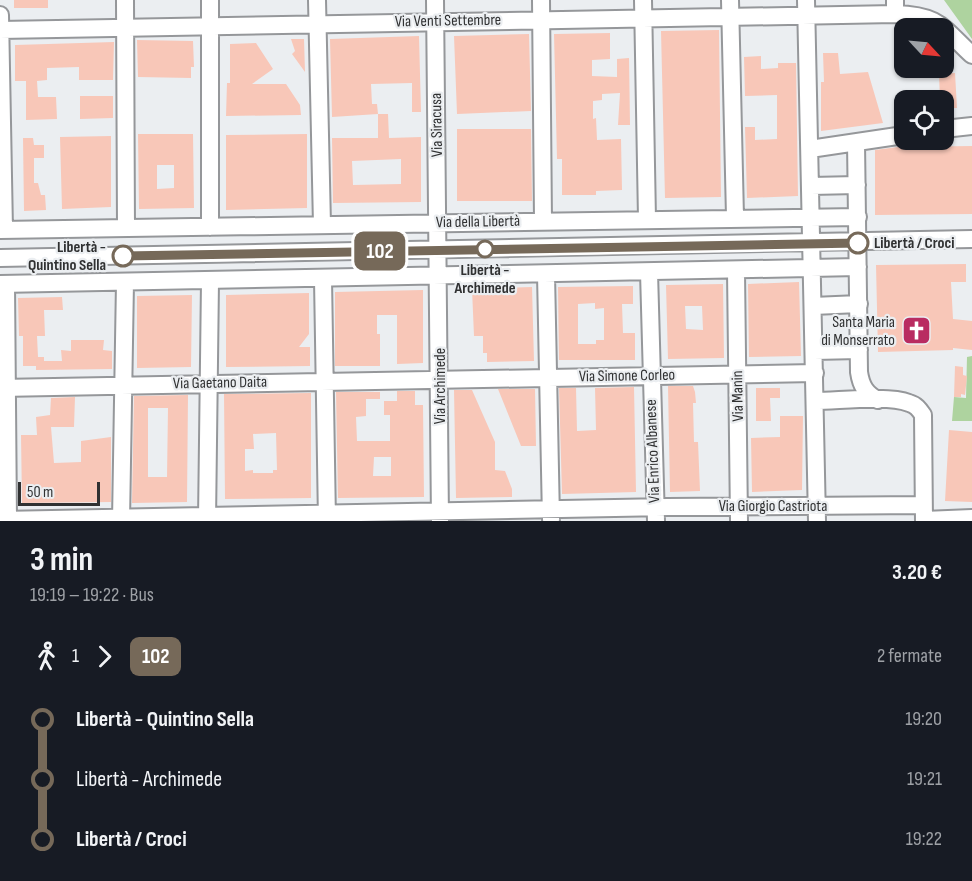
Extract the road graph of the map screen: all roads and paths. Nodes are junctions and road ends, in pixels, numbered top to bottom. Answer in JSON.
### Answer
{"nodes":[{"id":1,"x":125,"y":0,"type":"edge"},
{"id":2,"x":210,"y":0,"type":"edge"},
{"id":3,"x":317,"y":0,"type":"edge"},
{"id":4,"x":435,"y":0,"type":"edge"},
{"id":5,"x":541,"y":0,"type":"edge"},
{"id":6,"x":643,"y":0,"type":"edge"},
{"id":7,"x":895,"y":7,"type":"edge"},
{"id":8,"x":730,"y":8,"type":"edge"},
{"id":9,"x":806,"y":8,"type":"edge"},
{"id":10,"x":0,"y":15,"type":"edge"},
{"id":11,"x":644,"y":17,"type":"junction"},
{"id":12,"x":541,"y":19,"type":"junction"},
{"id":13,"x":435,"y":21,"type":"junction"},
{"id":14,"x":318,"y":24,"type":"junction"},
{"id":15,"x":211,"y":26,"type":"junction"},
{"id":16,"x":125,"y":27,"type":"junction"},
{"id":17,"x":0,"y":30,"type":"edge"},
{"id":18,"x":972,"y":55,"type":"edge"},
{"id":19,"x":972,"y":126,"type":"edge"},
{"id":20,"x":954,"y":128,"type":"edge"},
{"id":21,"x":894,"y":136,"type":"edge"},
{"id":22,"x":856,"y":142,"type":"junction"},
{"id":23,"x":810,"y":149,"type":"junction"},
{"id":24,"x":857,"y":185,"type":"junction"},
{"id":25,"x":811,"y":186,"type":"junction"},
{"id":26,"x":812,"y":216,"type":"junction"},
{"id":27,"x":735,"y":217,"type":"junction"},
{"id":28,"x":858,"y":217,"type":"junction"},
{"id":29,"x":647,"y":219,"type":"junction"},
{"id":30,"x":543,"y":220,"type":"junction"},
{"id":31,"x":438,"y":222,"type":"junction"},
{"id":32,"x":322,"y":225,"type":"junction"},
{"id":33,"x":210,"y":226,"type":"junction"},
{"id":34,"x":126,"y":228,"type":"junction"},
{"id":35,"x":2,"y":230,"type":"edge"},
{"id":36,"x":972,"y":239,"type":"edge"},
{"id":37,"x":812,"y":243,"type":"junction"},
{"id":38,"x":858,"y":243,"type":"junction"},
{"id":39,"x":438,"y":250,"type":"junction"},
{"id":40,"x":0,"y":258,"type":"edge"},
{"id":41,"x":858,"y":267,"type":"junction"},
{"id":42,"x":813,"y":269,"type":"junction"},
{"id":43,"x":736,"y":271,"type":"junction"},
{"id":44,"x":649,"y":272,"type":"junction"},
{"id":45,"x":546,"y":274,"type":"junction"},
{"id":46,"x":439,"y":276,"type":"junction"},
{"id":47,"x":323,"y":279,"type":"junction"},
{"id":48,"x":210,"y":281,"type":"junction"},
{"id":49,"x":125,"y":282,"type":"junction"},
{"id":50,"x":3,"y":284,"type":"edge"},
{"id":51,"x":859,"y":304,"type":"junction"},
{"id":52,"x":813,"y":306,"type":"junction"},
{"id":53,"x":859,"y":350,"type":"junction"},
{"id":54,"x":814,"y":351,"type":"junction"},
{"id":55,"x":737,"y":374,"type":"junction"},
{"id":56,"x":815,"y":374,"type":"junction"},
{"id":57,"x":650,"y":375,"type":"junction"},
{"id":58,"x":548,"y":377,"type":"junction"},
{"id":59,"x":440,"y":380,"type":"junction"},
{"id":60,"x":324,"y":381,"type":"junction"},
{"id":61,"x":209,"y":383,"type":"junction"},
{"id":62,"x":123,"y":385,"type":"junction"},
{"id":63,"x":4,"y":388,"type":"edge"},
{"id":64,"x":878,"y":400,"type":"junction"},
{"id":65,"x":815,"y":401,"type":"junction"},
{"id":66,"x":656,"y":514,"type":"edge"},
{"id":67,"x":739,"y":514,"type":"edge"},
{"id":68,"x":817,"y":514,"type":"edge"},
{"id":69,"x":551,"y":516,"type":"edge"},
{"id":70,"x":924,"y":516,"type":"edge"},
{"id":71,"x":440,"y":517,"type":"edge"},
{"id":72,"x":327,"y":518,"type":"edge"},
{"id":73,"x":972,"y":518,"type":"edge"},
{"id":74,"x":122,"y":519,"type":"edge"},
{"id":75,"x":207,"y":519,"type":"edge"},
{"id":76,"x":4,"y":520,"type":"edge"}],
"edges":[{"from":1,"to":16,"type":"street"},
{"from":2,"to":15,"type":"street"},
{"from":3,"to":14,"type":"street"},
{"from":4,"to":13,"type":"street","name":"Via Siracusa"},
{"from":5,"to":12,"type":"street"},
{"from":6,"to":11,"type":"street"},
{"from":7,"to":9,"type":"street","name":"Via Venti Settembre"},
{"from":7,"to":18,"type":"street","name":"Via Venti Settembre"},
{"from":8,"to":9,"type":"street","name":"Via Venti Settembre"},
{"from":8,"to":11,"type":"street","name":"Via Venti Settembre"},
{"from":8,"to":27,"type":"street"},
{"from":9,"to":23,"type":"street"},
{"from":10,"to":17,"type":"street"},
{"from":11,"to":12,"type":"street","name":"Via Venti Settembre"},
{"from":11,"to":29,"type":"street"},
{"from":12,"to":13,"type":"street","name":"Via Venti Settembre"},
{"from":12,"to":30,"type":"street"},
{"from":13,"to":14,"type":"street","name":"Via Venti Settembre"},
{"from":13,"to":31,"type":"street","name":"Via Siracusa"},
{"from":14,"to":15,"type":"street","name":"Via Venti Settembre"},
{"from":14,"to":32,"type":"street"},
{"from":15,"to":16,"type":"street","name":"Via Venti Settembre"},
{"from":15,"to":33,"type":"street"},
{"from":16,"to":17,"type":"street","name":"Via Venti Settembre"},
{"from":16,"to":34,"type":"street"},
{"from":17,"to":35,"type":"street"},
{"from":19,"to":20,"type":"street"},
{"from":21,"to":22,"type":"street"},
{"from":22,"to":23,"type":"street"},
{"from":22,"to":24,"type":"street"},
{"from":23,"to":25,"type":"street"},
{"from":24,"to":25,"type":"street"},
{"from":24,"to":28,"type":"street"},
{"from":25,"to":26,"type":"street"},
{"from":26,"to":27,"type":"street","name":"Via della Libertà"},
{"from":26,"to":28,"type":"street","name":"Via della Libertà"},
{"from":26,"to":37,"type":"street"},
{"from":27,"to":29,"type":"street","name":"Via della Libertà"},
{"from":28,"to":38,"type":"street"},
{"from":29,"to":30,"type":"street","name":"Via della Libertà"},
{"from":30,"to":31,"type":"street","name":"Via della Libertà"},
{"from":31,"to":32,"type":"street","name":"Via della Libertà"},
{"from":31,"to":39,"type":"street","name":"Via Siracusa"},
{"from":32,"to":33,"type":"street","name":"Via della Libertà"},
{"from":33,"to":34,"type":"street","name":"Via della Libertà"},
{"from":34,"to":35,"type":"street","name":"Via della Libertà"},
{"from":36,"to":38,"type":"street","name":"Via della Libertà"},
{"from":37,"to":38,"type":"street","name":"Via della Libertà"},
{"from":37,"to":39,"type":"street","name":"Via della Libertà"},
{"from":37,"to":42,"type":"street"},
{"from":38,"to":41,"type":"street"},
{"from":39,"to":40,"type":"street","name":"Via della Libertà"},
{"from":39,"to":46,"type":"street","name":"Via Archimede"},
{"from":41,"to":42,"type":"street"},
{"from":41,"to":51,"type":"street"},
{"from":42,"to":43,"type":"street"},
{"from":42,"to":52,"type":"street"},
{"from":43,"to":44,"type":"street"},
{"from":43,"to":55,"type":"street","name":"Via Manin"},
{"from":44,"to":45,"type":"street"},
{"from":44,"to":57,"type":"street","name":"Via Enrico Albanese"},
{"from":45,"to":46,"type":"street"},
{"from":45,"to":58,"type":"street"},
{"from":46,"to":47,"type":"street"},
{"from":46,"to":59,"type":"street","name":"Via Archimede"},
{"from":47,"to":48,"type":"street"},
{"from":47,"to":60,"type":"street"},
{"from":48,"to":49,"type":"street"},
{"from":48,"to":61,"type":"street"},
{"from":49,"to":50,"type":"street"},
{"from":49,"to":62,"type":"street"},
{"from":50,"to":63,"type":"street"},
{"from":51,"to":52,"type":"street"},
{"from":51,"to":53,"type":"street"},
{"from":52,"to":54,"type":"street"},
{"from":53,"to":54,"type":"street"},
{"from":53,"to":64,"type":"street"},
{"from":54,"to":56,"type":"street"},
{"from":55,"to":56,"type":"street","name":"Via Simone Corleo"},
{"from":55,"to":57,"type":"street","name":"Via Simone Corleo"},
{"from":55,"to":67,"type":"street","name":"Via Manin"},
{"from":56,"to":65,"type":"street"},
{"from":57,"to":58,"type":"street","name":"Via Simone Corleo"},
{"from":57,"to":66,"type":"street","name":"Via Enrico Albanese"},
{"from":58,"to":59,"type":"street","name":"Via Simone Corleo"},
{"from":58,"to":69,"type":"street"},
{"from":59,"to":60,"type":"street","name":"Via Gaetano Daita"},
{"from":59,"to":71,"type":"street","name":"Via Archimede"},
{"from":60,"to":61,"type":"street","name":"Via Gaetano Daita"},
{"from":60,"to":72,"type":"street"},
{"from":61,"to":62,"type":"street","name":"Via Gaetano Daita"},
{"from":61,"to":75,"type":"street"},
{"from":62,"to":63,"type":"street","name":"Via Gaetano Daita"},
{"from":62,"to":74,"type":"street"},
{"from":63,"to":76,"type":"street"},
{"from":64,"to":65,"type":"street"},
{"from":64,"to":70,"type":"street"},
{"from":65,"to":68,"type":"street"},
{"from":66,"to":67,"type":"street","name":"Via Giorgio Castriota"},
{"from":66,"to":69,"type":"street","name":"Via Giorgio Castriota"},
{"from":67,"to":68,"type":"street","name":"Via Giorgio Castriota"},
{"from":68,"to":70,"type":"street","name":"Via Giorgio Castriota"},
{"from":69,"to":71,"type":"street","name":"Via Giorgio Castriota"},
{"from":70,"to":73,"type":"street","name":"Via Giorgio Castriota"},
{"from":71,"to":72,"type":"street","name":"Via Giorgio Castriota"},
{"from":72,"to":75,"type":"street","name":"Via Giorgio Castriota"},
{"from":74,"to":75,"type":"street","name":"Via Giorgio Castriota"},
{"from":74,"to":76,"type":"street","name":"Via Giorgio Castriota"}]}
